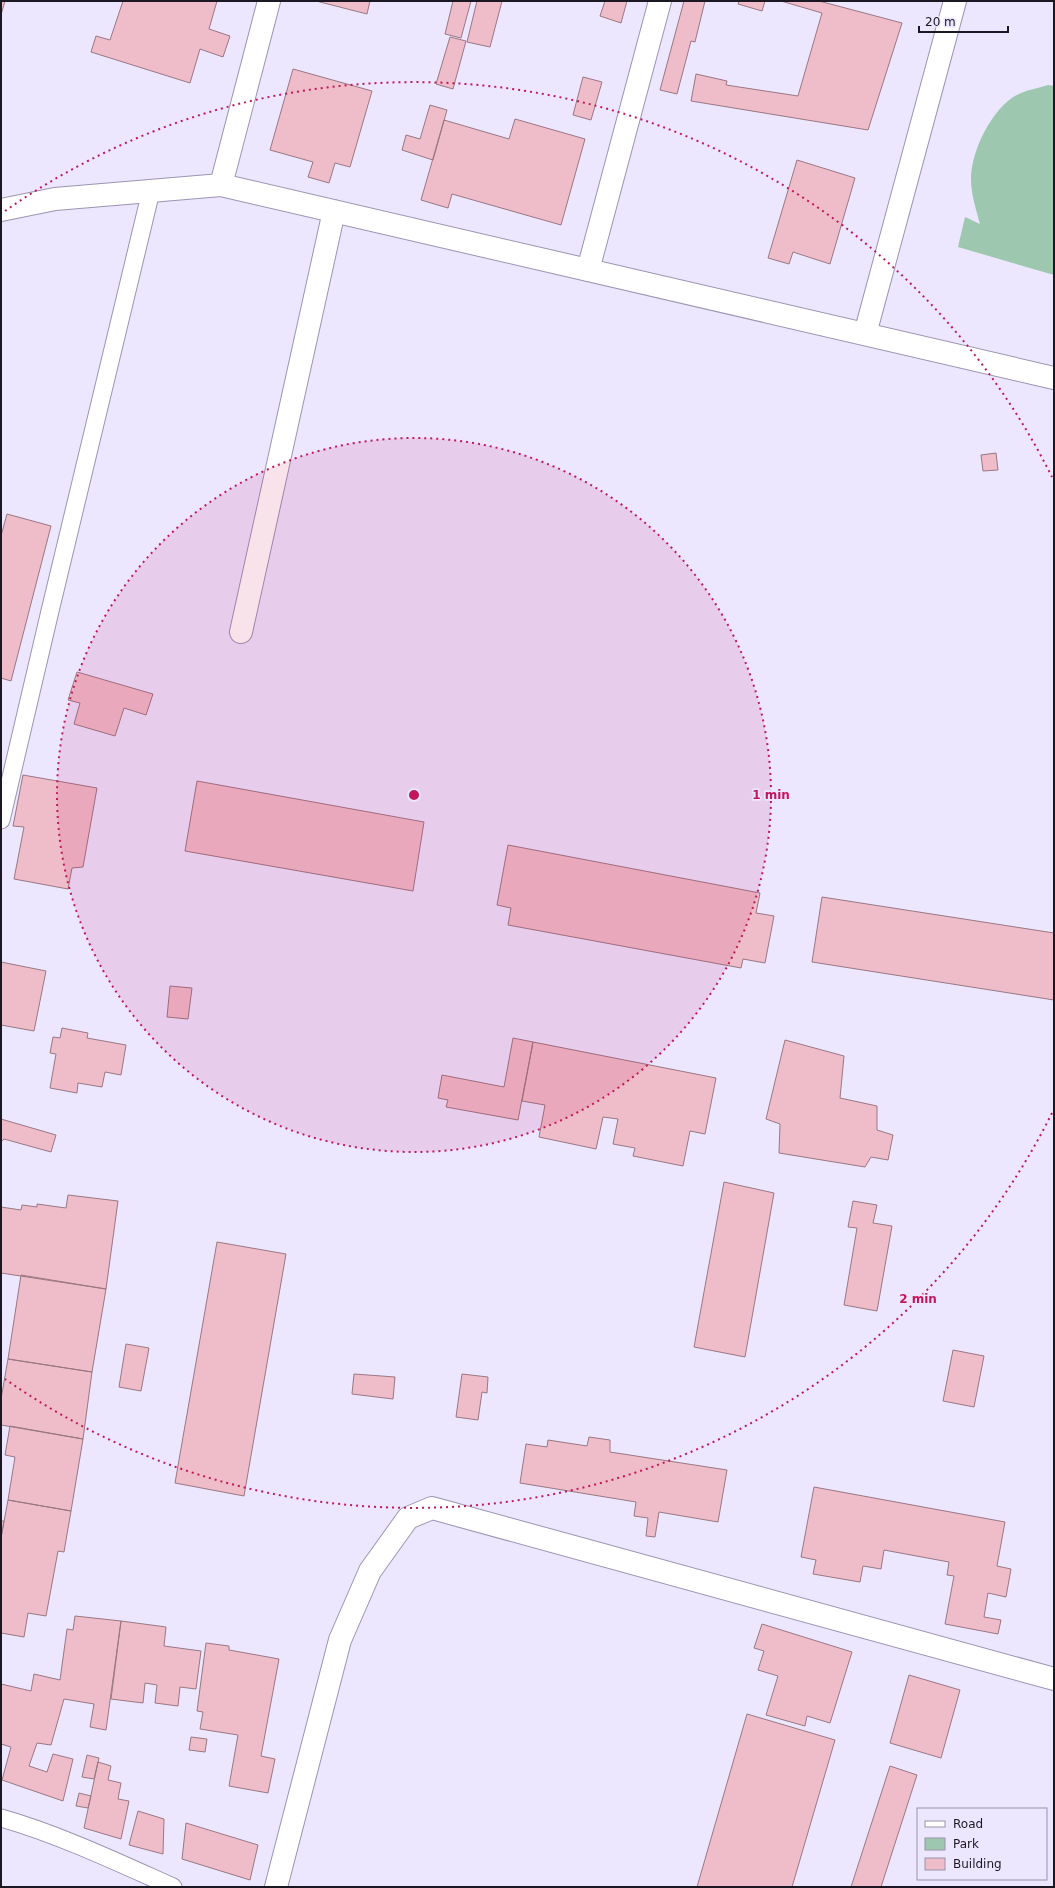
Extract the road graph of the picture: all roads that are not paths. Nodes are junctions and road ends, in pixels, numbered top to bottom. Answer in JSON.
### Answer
{"nodes":[{"id":1,"x":270,"y":1,"type":"edge"},
{"id":2,"x":660,"y":1,"type":"edge"},
{"id":3,"x":955,"y":1,"type":"edge"},
{"id":4,"x":221,"y":185,"type":"junction"},
{"id":5,"x":151,"y":191,"type":"junction"},
{"id":6,"x":1,"y":210,"type":"edge"},
{"id":7,"x":334,"y":212,"type":"junction"},
{"id":8,"x":588,"y":270,"type":"junction"},
{"id":9,"x":865,"y":334,"type":"junction"},
{"id":10,"x":1054,"y":378,"type":"edge"},
{"id":11,"x":240,"y":632,"type":"dead end"},
{"id":12,"x":1,"y":820,"type":"edge"},
{"id":13,"x":1054,"y":1679,"type":"edge"},
{"id":14,"x":1,"y":1818,"type":"edge"},
{"id":15,"x":173,"y":1887,"type":"edge"},
{"id":16,"x":276,"y":1887,"type":"edge"}],
"edges":[{"from":1,"to":4,"type":"street"},
{"from":2,"to":8,"type":"street"},
{"from":3,"to":9,"type":"street"},
{"from":4,"to":5,"type":"street"},
{"from":4,"to":7,"type":"street"},
{"from":5,"to":6,"type":"street"},
{"from":5,"to":12,"type":"lane"},
{"from":7,"to":8,"type":"street"},
{"from":7,"to":11,"type":"street"},
{"from":8,"to":9,"type":"street"},
{"from":9,"to":10,"type":"street"},
{"from":13,"to":16,"type":"street"},
{"from":14,"to":15,"type":"lane"}]}
